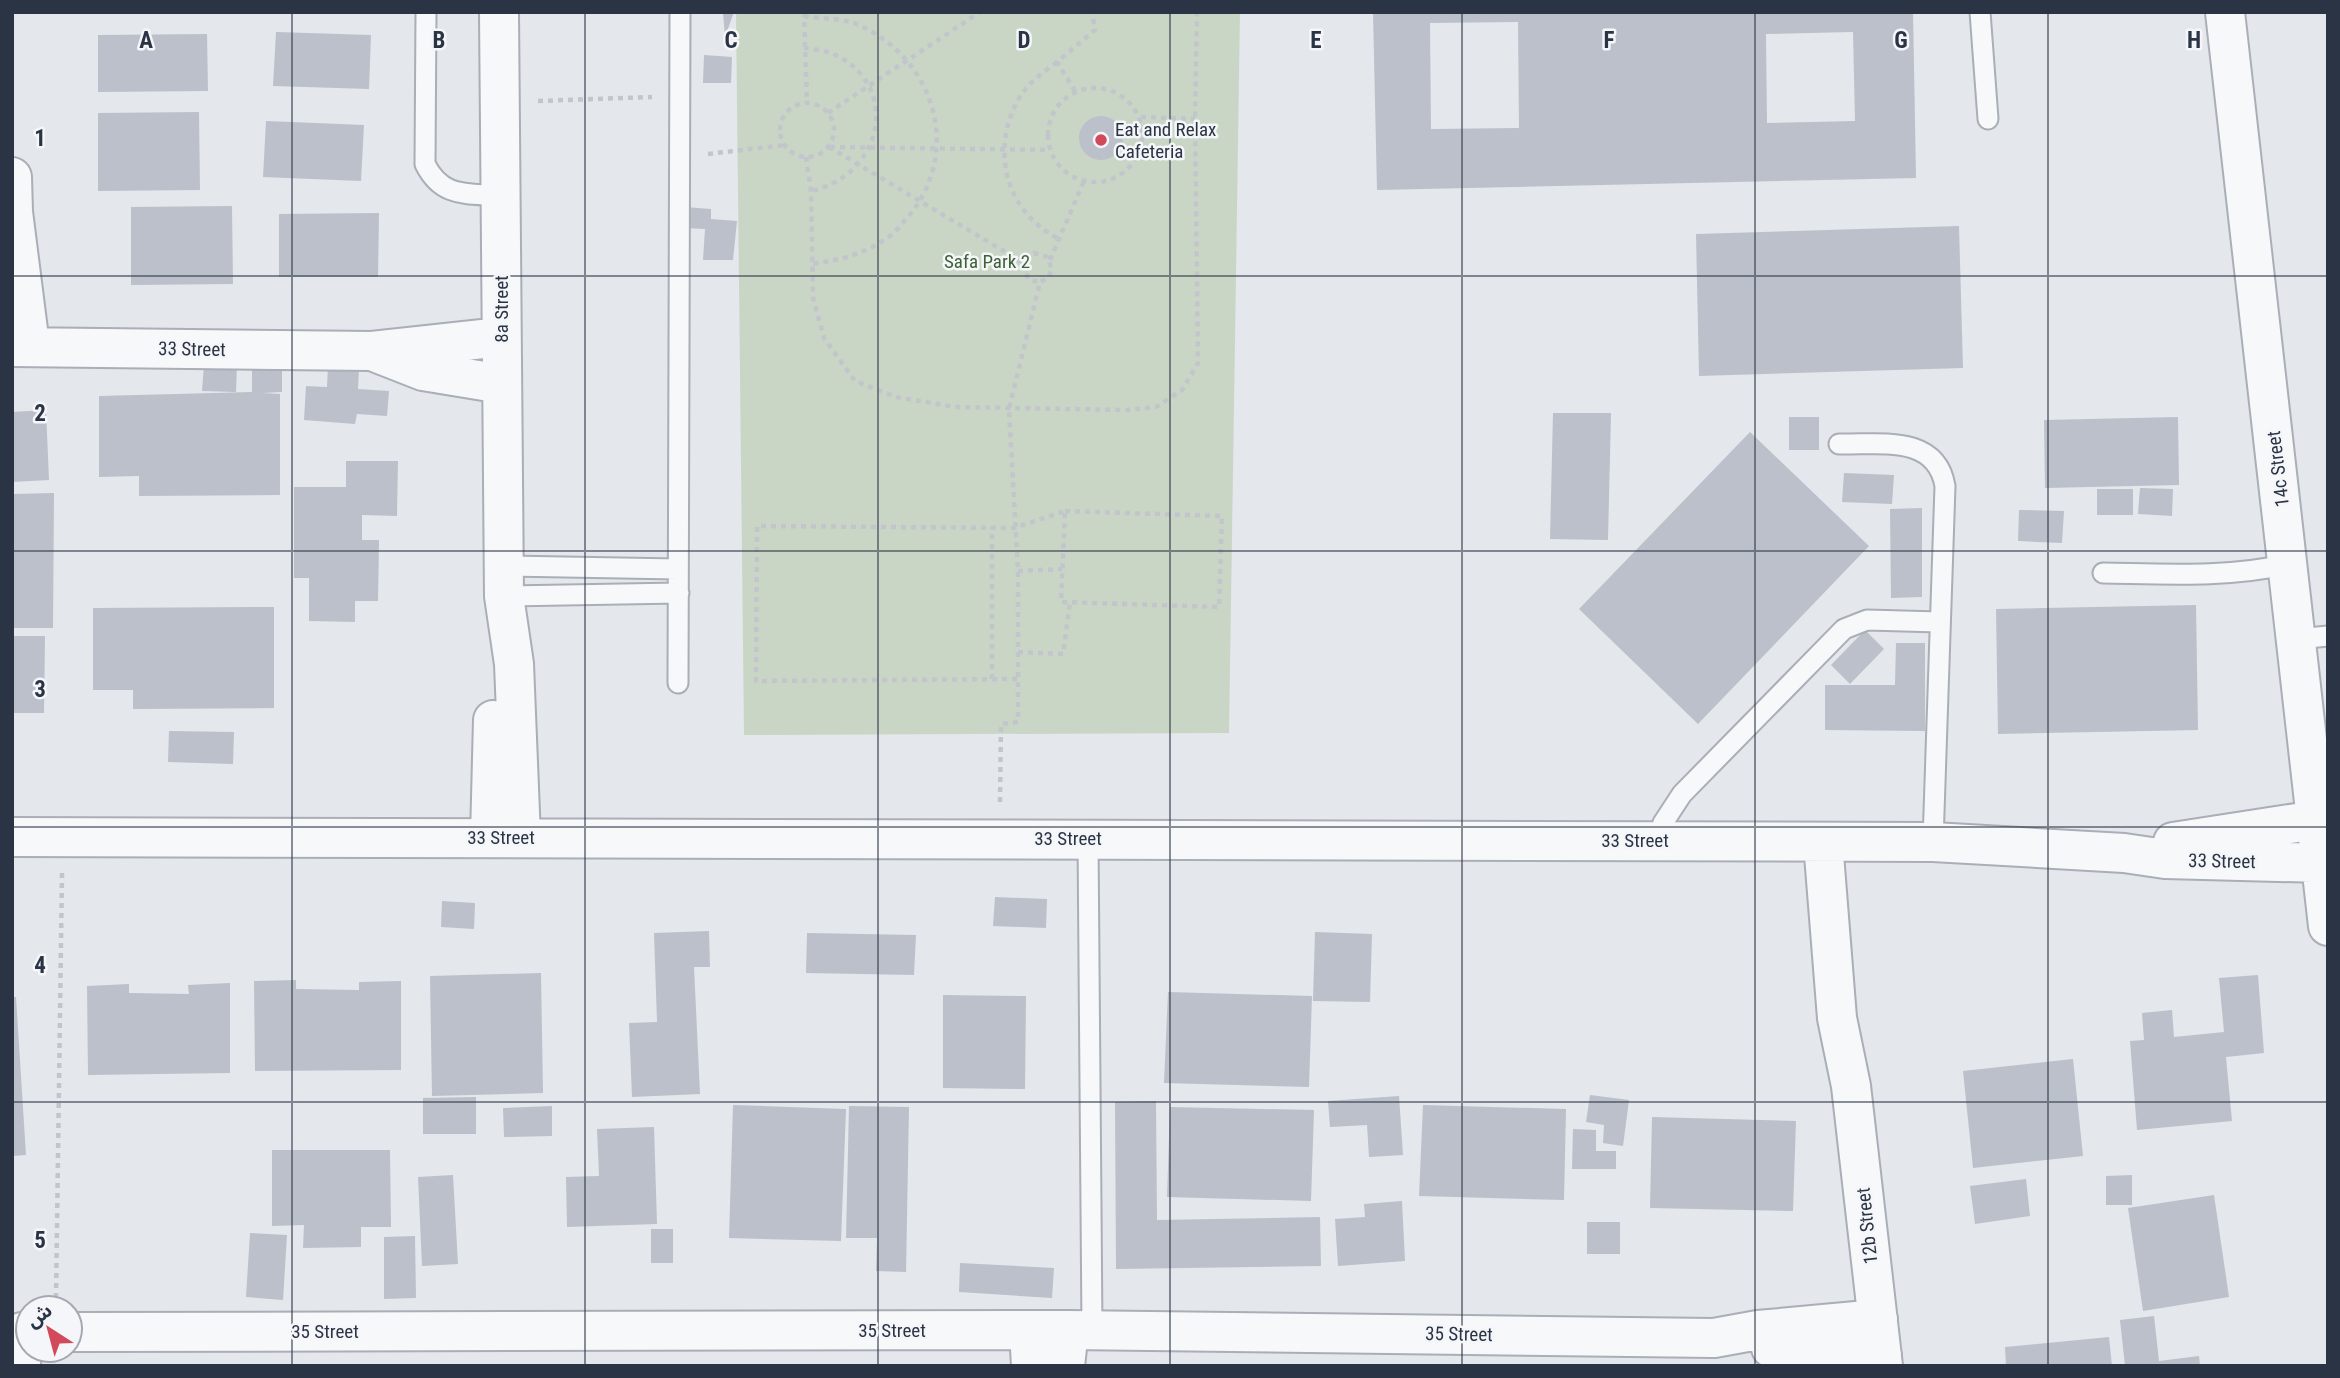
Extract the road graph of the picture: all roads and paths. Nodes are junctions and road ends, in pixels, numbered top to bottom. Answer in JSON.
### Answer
{"nodes":[{"id":1,"x":426,"y":12,"type":"edge"},
{"id":2,"x":499,"y":12,"type":"edge"},
{"id":3,"x":680,"y":12,"type":"edge"},
{"id":4,"x":979,"y":12,"type":"edge"},
{"id":5,"x":1092,"y":12,"type":"edge"},
{"id":6,"x":1197,"y":12,"type":"edge"},
{"id":7,"x":1980,"y":12,"type":"edge"},
{"id":8,"x":2225,"y":12,"type":"edge"},
{"id":9,"x":804,"y":14,"type":"edge"},
{"id":10,"x":804,"y":48,"type":"junction"},
{"id":11,"x":907,"y":59,"type":"junction"},
{"id":12,"x":1057,"y":62,"type":"junction"},
{"id":13,"x":868,"y":86,"type":"junction"},
{"id":14,"x":1075,"y":91,"type":"junction"},
{"id":15,"x":679,"y":96,"type":"junction"},
{"id":16,"x":500,"y":102,"type":"junction"},
{"id":17,"x":807,"y":104,"type":"junction"},
{"id":18,"x":828,"y":113,"type":"junction"},
{"id":19,"x":1141,"y":117,"type":"junction"},
{"id":20,"x":1195,"y":118,"type":"junction"},
{"id":21,"x":1988,"y":119,"type":"dead end"},
{"id":22,"x":707,"y":142,"type":"dead end"},
{"id":23,"x":785,"y":145,"type":"junction"},
{"id":24,"x":829,"y":147,"type":"junction"},
{"id":25,"x":871,"y":148,"type":"junction"},
{"id":26,"x":937,"y":149,"type":"junction"},
{"id":27,"x":1002,"y":150,"type":"junction"},
{"id":28,"x":1050,"y":150,"type":"junction"},
{"id":29,"x":708,"y":154,"type":"junction"},
{"id":30,"x":679,"y":157,"type":"junction"},
{"id":31,"x":806,"y":157,"type":"junction"},
{"id":32,"x":860,"y":166,"type":"junction"},
{"id":33,"x":12,"y":177,"type":"edge"},
{"id":34,"x":1084,"y":181,"type":"junction"},
{"id":35,"x":811,"y":191,"type":"junction"},
{"id":36,"x":500,"y":195,"type":"junction"},
{"id":37,"x":920,"y":201,"type":"junction"},
{"id":38,"x":12,"y":213,"type":"edge"},
{"id":39,"x":1059,"y":239,"type":"junction"},
{"id":40,"x":1050,"y":260,"type":"junction"},
{"id":41,"x":1024,"y":263,"type":"junction"},
{"id":42,"x":811,"y":264,"type":"junction"},
{"id":43,"x":1040,"y":282,"type":"junction"},
{"id":44,"x":501,"y":337,"type":"junction"},
{"id":45,"x":21,"y":346,"type":"edge"},
{"id":46,"x":372,"y":351,"type":"junction"},
{"id":47,"x":502,"y":384,"type":"junction"},
{"id":48,"x":1009,"y":409,"type":"junction"},
{"id":49,"x":1839,"y":444,"type":"dead end"},
{"id":50,"x":1065,"y":511,"type":"junction"},
{"id":51,"x":992,"y":527,"type":"junction"},
{"id":52,"x":1014,"y":528,"type":"junction"},
{"id":53,"x":2288,"y":564,"type":"junction"},
{"id":54,"x":678,"y":569,"type":"junction"},
{"id":55,"x":1062,"y":569,"type":"junction"},
{"id":56,"x":1018,"y":572,"type":"junction"},
{"id":57,"x":2104,"y":573,"type":"dead end"},
{"id":58,"x":504,"y":590,"type":"junction"},
{"id":59,"x":678,"y":593,"type":"junction"},
{"id":60,"x":1070,"y":603,"type":"junction"},
{"id":61,"x":1940,"y":622,"type":"junction"},
{"id":62,"x":2313,"y":638,"type":"edge"},
{"id":63,"x":1018,"y":652,"type":"junction"},
{"id":64,"x":992,"y":679,"type":"junction"},
{"id":65,"x":1017,"y":679,"type":"junction"},
{"id":66,"x":678,"y":683,"type":"dead end"},
{"id":67,"x":2316,"y":820,"type":"junction"},
{"id":68,"x":12,"y":837,"type":"edge"},
{"id":69,"x":62,"y":837,"type":"junction"},
{"id":70,"x":506,"y":837,"type":"junction"},
{"id":71,"x":999,"y":838,"type":"junction"},
{"id":72,"x":1087,"y":838,"type":"junction"},
{"id":73,"x":1659,"y":840,"type":"junction"},
{"id":74,"x":1835,"y":842,"type":"junction"},
{"id":75,"x":1933,"y":842,"type":"junction"},
{"id":76,"x":2124,"y":853,"type":"junction"},
{"id":77,"x":2321,"y":863,"type":"junction"},
{"id":78,"x":2328,"y":926,"type":"edge"},
{"id":79,"x":63,"y":1294,"type":"edge"},
{"id":80,"x":84,"y":1319,"type":"edge"},
{"id":81,"x":1075,"y":1342,"type":"edge"},
{"id":82,"x":1881,"y":1347,"type":"edge"},
{"id":83,"x":1030,"y":1348,"type":"edge"}],
"edges":[{"from":1,"to":36,"type":"lane"},
{"from":2,"to":16,"type":"street","name":"8a Street"},
{"from":3,"to":15,"type":"lane"},
{"from":4,"to":11,"type":"path"},
{"from":5,"to":12,"type":"path"},
{"from":6,"to":20,"type":"path"},
{"from":7,"to":21,"type":"lane"},
{"from":8,"to":53,"type":"street","name":"14c Street"},
{"from":9,"to":10,"type":"path"},
{"from":9,"to":11,"type":"path"},
{"from":10,"to":13,"type":"path"},
{"from":10,"to":17,"type":"path"},
{"from":11,"to":13,"type":"path"},
{"from":11,"to":26,"type":"path"},
{"from":12,"to":14,"type":"path"},
{"from":12,"to":27,"type":"path"},
{"from":13,"to":18,"type":"path"},
{"from":13,"to":25,"type":"path"},
{"from":14,"to":19,"type":"path"},
{"from":14,"to":28,"type":"path"},
{"from":15,"to":16,"type":"path"},
{"from":15,"to":30,"type":"lane"},
{"from":16,"to":36,"type":"street","name":"8a Street"},
{"from":17,"to":18,"type":"path"},
{"from":17,"to":23,"type":"path"},
{"from":18,"to":24,"type":"path"},
{"from":19,"to":20,"type":"path"},
{"from":19,"to":34,"type":"path"},
{"from":20,"to":48,"type":"path"},
{"from":22,"to":29,"type":"path"},
{"from":23,"to":29,"type":"path"},
{"from":23,"to":31,"type":"path"},
{"from":24,"to":25,"type":"path"},
{"from":24,"to":31,"type":"path"},
{"from":24,"to":32,"type":"path"},
{"from":25,"to":26,"type":"path"},
{"from":25,"to":32,"type":"path"},
{"from":26,"to":27,"type":"path"},
{"from":26,"to":37,"type":"path"},
{"from":27,"to":28,"type":"path"},
{"from":27,"to":39,"type":"path"},
{"from":28,"to":34,"type":"path"},
{"from":29,"to":30,"type":"path"},
{"from":30,"to":54,"type":"lane"},
{"from":31,"to":35,"type":"path"},
{"from":32,"to":35,"type":"path"},
{"from":32,"to":37,"type":"path"},
{"from":33,"to":38,"type":"street"},
{"from":34,"to":39,"type":"path"},
{"from":35,"to":42,"type":"path"},
{"from":36,"to":44,"type":"street","name":"8a Street"},
{"from":37,"to":41,"type":"path"},
{"from":37,"to":42,"type":"path"},
{"from":38,"to":45,"type":"street"},
{"from":39,"to":40,"type":"path"},
{"from":40,"to":41,"type":"path"},
{"from":40,"to":43,"type":"path"},
{"from":41,"to":43,"type":"path"},
{"from":42,"to":48,"type":"path"},
{"from":43,"to":48,"type":"path"},
{"from":44,"to":46,"type":"street","name":"33 Street"},
{"from":44,"to":47,"type":"street","name":"8a Street"},
{"from":45,"to":46,"type":"street","name":"33 Street"},
{"from":46,"to":47,"type":"street","name":"33 Street"},
{"from":47,"to":58,"type":"street","name":"8a Street"},
{"from":48,"to":52,"type":"path"},
{"from":49,"to":61,"type":"lane"},
{"from":50,"to":52,"type":"path"},
{"from":50,"to":55,"type":"path"},
{"from":50,"to":60,"type":"path"},
{"from":51,"to":52,"type":"path"},
{"from":51,"to":64,"type":"path"},
{"from":51,"to":64,"type":"path"},
{"from":52,"to":56,"type":"path"},
{"from":53,"to":57,"type":"lane"},
{"from":53,"to":62,"type":"street","name":"14c Street"},
{"from":54,"to":58,"type":"lane"},
{"from":54,"to":59,"type":"lane"},
{"from":55,"to":56,"type":"path"},
{"from":55,"to":60,"type":"path"},
{"from":56,"to":63,"type":"path"},
{"from":58,"to":59,"type":"lane"},
{"from":58,"to":70,"type":"street","name":"8a Street"},
{"from":59,"to":66,"type":"lane"},
{"from":60,"to":63,"type":"path"},
{"from":61,"to":73,"type":"lane"},
{"from":61,"to":75,"type":"lane"},
{"from":62,"to":67,"type":"street","name":"14c Street"},
{"from":63,"to":65,"type":"path"},
{"from":64,"to":65,"type":"path"},
{"from":65,"to":71,"type":"path"},
{"from":67,"to":76,"type":"street","name":"33 Street"},
{"from":67,"to":77,"type":"street","name":"14c Street"},
{"from":68,"to":69,"type":"street","name":"33 Street"},
{"from":69,"to":70,"type":"street","name":"33 Street"},
{"from":69,"to":79,"type":"path"},
{"from":70,"to":71,"type":"street","name":"33 Street"},
{"from":71,"to":72,"type":"street","name":"33 Street"},
{"from":72,"to":73,"type":"street","name":"33 Street"},
{"from":72,"to":81,"type":"lane"},
{"from":73,"to":74,"type":"street","name":"33 Street"},
{"from":74,"to":75,"type":"street","name":"33 Street"},
{"from":74,"to":82,"type":"street","name":"12b Street"},
{"from":75,"to":76,"type":"street","name":"33 Street"},
{"from":76,"to":77,"type":"street","name":"33 Street"},
{"from":77,"to":78,"type":"street","name":"14c Street"},
{"from":80,"to":83,"type":"street","name":"35 Street"},
{"from":81,"to":82,"type":"street","name":"35 Street"},
{"from":81,"to":83,"type":"street","name":"35 Street"}]}
